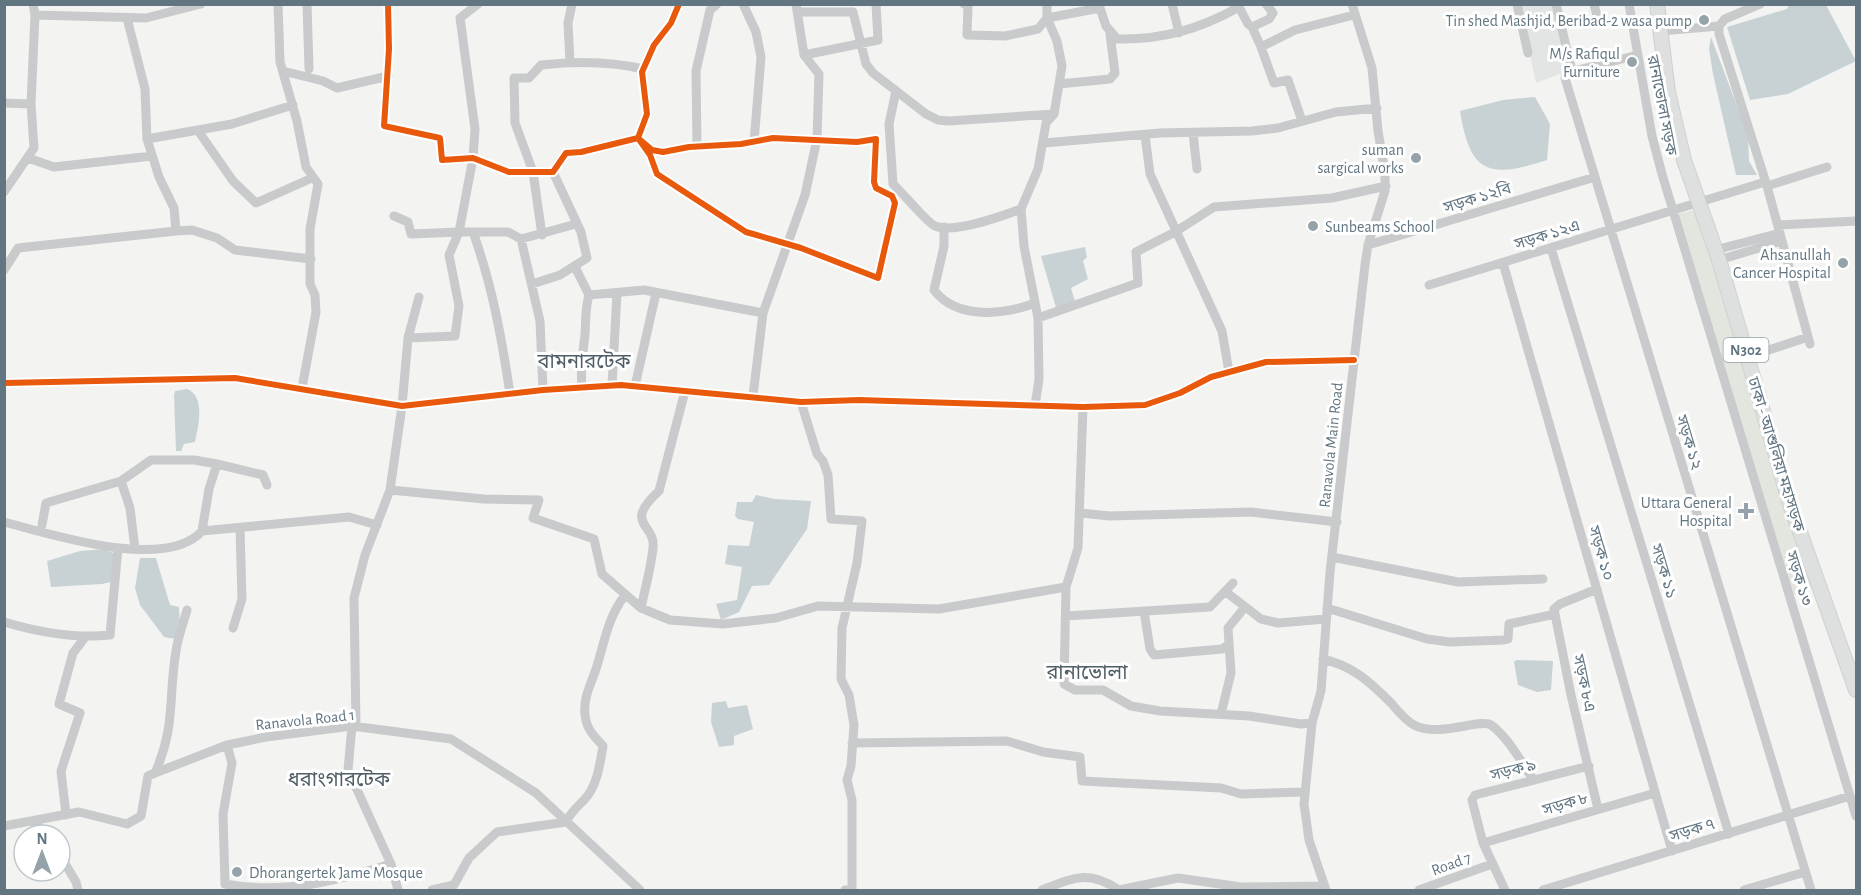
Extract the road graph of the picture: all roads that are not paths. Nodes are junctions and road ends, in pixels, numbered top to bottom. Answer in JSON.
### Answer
{"nodes":[{"id":1,"x":33,"y":4,"type":"edge"},
{"id":2,"x":201,"y":4,"type":"edge"},
{"id":3,"x":278,"y":4,"type":"edge"},
{"id":4,"x":307,"y":4,"type":"edge"},
{"id":5,"x":388,"y":4,"type":"edge"},
{"id":6,"x":572,"y":4,"type":"edge"},
{"id":7,"x":679,"y":4,"type":"edge"},
{"id":8,"x":717,"y":4,"type":"edge"},
{"id":9,"x":743,"y":4,"type":"edge"},
{"id":10,"x":876,"y":4,"type":"edge"},
{"id":11,"x":964,"y":4,"type":"edge"},
{"id":12,"x":1047,"y":4,"type":"edge"},
{"id":13,"x":1110,"y":4,"type":"edge"},
{"id":14,"x":1172,"y":4,"type":"edge"},
{"id":15,"x":1266,"y":4,"type":"edge"},
{"id":16,"x":1352,"y":4,"type":"edge"},
{"id":17,"x":1517,"y":4,"type":"edge"},
{"id":18,"x":1556,"y":4,"type":"edge"},
{"id":19,"x":1594,"y":4,"type":"edge"},
{"id":20,"x":1629,"y":4,"type":"edge"},
{"id":21,"x":1657,"y":4,"type":"edge"},
{"id":22,"x":1760,"y":4,"type":"edge"},
{"id":23,"x":480,"y":5,"type":"edge"},
{"id":24,"x":167,"y":8,"type":"edge"},
{"id":25,"x":796,"y":8,"type":"edge"},
{"id":26,"x":1100,"y":8,"type":"junction"},
{"id":27,"x":35,"y":15,"type":"junction"},
{"id":28,"x":1353,"y":15,"type":"junction"},
{"id":29,"x":1597,"y":16,"type":"dead end"},
{"id":30,"x":127,"y":18,"type":"junction"},
{"id":31,"x":1047,"y":18,"type":"junction"},
{"id":32,"x":1719,"y":26,"type":"junction"},
{"id":33,"x":1252,"y":27,"type":"junction"},
{"id":34,"x":1660,"y":31,"type":"junction"},
{"id":35,"x":1179,"y":33,"type":"junction"},
{"id":36,"x":1110,"y":34,"type":"junction"},
{"id":37,"x":860,"y":43,"type":"junction"},
{"id":38,"x":1262,"y":47,"type":"junction"},
{"id":39,"x":1528,"y":53,"type":"dead end"},
{"id":40,"x":804,"y":55,"type":"junction"},
{"id":41,"x":1638,"y":55,"type":"junction"},
{"id":42,"x":570,"y":62,"type":"junction"},
{"id":43,"x":309,"y":69,"type":"dead end"},
{"id":44,"x":643,"y":69,"type":"junction"},
{"id":45,"x":283,"y":71,"type":"junction"},
{"id":46,"x":1572,"y":71,"type":"junction"},
{"id":47,"x":388,"y":76,"type":"junction"},
{"id":48,"x":1059,"y":84,"type":"junction"},
{"id":49,"x":896,"y":92,"type":"junction"},
{"id":50,"x":4,"y":103,"type":"edge"},
{"id":51,"x":31,"y":104,"type":"junction"},
{"id":52,"x":293,"y":105,"type":"junction"},
{"id":53,"x":1377,"y":108,"type":"junction"},
{"id":54,"x":1054,"y":114,"type":"junction"},
{"id":55,"x":1302,"y":121,"type":"junction"},
{"id":56,"x":199,"y":132,"type":"dead end"},
{"id":57,"x":1193,"y":133,"type":"junction"},
{"id":58,"x":1145,"y":135,"type":"junction"},
{"id":59,"x":638,"y":138,"type":"junction"},
{"id":60,"x":147,"y":139,"type":"junction"},
{"id":61,"x":816,"y":139,"type":"junction"},
{"id":62,"x":754,"y":142,"type":"junction"},
{"id":63,"x":1044,"y":144,"type":"junction"},
{"id":64,"x":697,"y":147,"type":"junction"},
{"id":65,"x":152,"y":156,"type":"junction"},
{"id":66,"x":28,"y":158,"type":"junction"},
{"id":67,"x":473,"y":158,"type":"junction"},
{"id":68,"x":1827,"y":167,"type":"dead end"},
{"id":69,"x":1197,"y":168,"type":"dead end"},
{"id":70,"x":533,"y":172,"type":"junction"},
{"id":71,"x":553,"y":172,"type":"junction"},
{"id":72,"x":1594,"y":177,"type":"junction"},
{"id":73,"x":312,"y":178,"type":"junction"},
{"id":74,"x":1766,"y":184,"type":"junction"},
{"id":75,"x":1386,"y":186,"type":"junction"},
{"id":76,"x":4,"y":192,"type":"edge"},
{"id":77,"x":1698,"y":202,"type":"junction"},
{"id":78,"x":1021,"y":209,"type":"junction"},
{"id":79,"x":1673,"y":211,"type":"junction"},
{"id":80,"x":394,"y":216,"type":"dead end"},
{"id":81,"x":1857,"y":221,"type":"edge"},
{"id":82,"x":576,"y":224,"type":"junction"},
{"id":83,"x":944,"y":227,"type":"junction"},
{"id":84,"x":1609,"y":230,"type":"junction"},
{"id":85,"x":176,"y":231,"type":"junction"},
{"id":86,"x":459,"y":232,"type":"junction"},
{"id":87,"x":473,"y":232,"type":"junction"},
{"id":88,"x":1175,"y":232,"type":"junction"},
{"id":89,"x":1780,"y":233,"type":"junction"},
{"id":90,"x":542,"y":235,"type":"junction"},
{"id":91,"x":521,"y":239,"type":"junction"},
{"id":92,"x":787,"y":244,"type":"junction"},
{"id":93,"x":1368,"y":245,"type":"junction"},
{"id":94,"x":1551,"y":248,"type":"junction"},
{"id":95,"x":1717,"y":255,"type":"junction"},
{"id":96,"x":311,"y":259,"type":"junction"},
{"id":97,"x":1503,"y":263,"type":"junction"},
{"id":98,"x":576,"y":269,"type":"dead end"},
{"id":99,"x":4,"y":270,"type":"edge"},
{"id":100,"x":532,"y":284,"type":"junction"},
{"id":101,"x":1429,"y":285,"type":"dead end"},
{"id":102,"x":656,"y":292,"type":"junction"},
{"id":103,"x":617,"y":293,"type":"junction"},
{"id":104,"x":589,"y":295,"type":"junction"},
{"id":105,"x":419,"y":297,"type":"dead end"},
{"id":106,"x":1035,"y":303,"type":"junction"},
{"id":107,"x":763,"y":313,"type":"junction"},
{"id":108,"x":1038,"y":318,"type":"junction"},
{"id":109,"x":408,"y":338,"type":"junction"},
{"id":110,"x":1748,"y":357,"type":"junction"},
{"id":111,"x":1354,"y":360,"type":"junction"},
{"id":112,"x":1229,"y":372,"type":"junction"},
{"id":113,"x":4,"y":383,"type":"edge"},
{"id":114,"x":612,"y":386,"type":"junction"},
{"id":115,"x":635,"y":386,"type":"junction"},
{"id":116,"x":302,"y":388,"type":"junction"},
{"id":117,"x":582,"y":388,"type":"junction"},
{"id":118,"x":543,"y":390,"type":"junction"},
{"id":119,"x":685,"y":391,"type":"junction"},
{"id":120,"x":510,"y":394,"type":"junction"},
{"id":121,"x":753,"y":396,"type":"junction"},
{"id":122,"x":801,"y":402,"type":"junction"},
{"id":123,"x":402,"y":406,"type":"junction"},
{"id":124,"x":1035,"y":406,"type":"junction"},
{"id":125,"x":1083,"y":407,"type":"junction"},
{"id":126,"x":217,"y":464,"type":"junction"},
{"id":127,"x":122,"y":482,"type":"junction"},
{"id":128,"x":267,"y":485,"type":"dead end"},
{"id":129,"x":390,"y":490,"type":"junction"},
{"id":130,"x":1080,"y":513,"type":"junction"},
{"id":131,"x":4,"y":522,"type":"edge"},
{"id":132,"x":1337,"y":522,"type":"junction"},
{"id":133,"x":42,"y":525,"type":"dead end"},
{"id":134,"x":376,"y":525,"type":"junction"},
{"id":135,"x":240,"y":528,"type":"junction"},
{"id":136,"x":202,"y":531,"type":"junction"},
{"id":137,"x":118,"y":548,"type":"junction"},
{"id":138,"x":135,"y":549,"type":"junction"},
{"id":139,"x":1332,"y":557,"type":"junction"},
{"id":140,"x":1543,"y":579,"type":"dead end"},
{"id":141,"x":1233,"y":583,"type":"dead end"},
{"id":142,"x":1066,"y":587,"type":"junction"},
{"id":143,"x":1597,"y":589,"type":"junction"},
{"id":144,"x":1226,"y":592,"type":"junction"},
{"id":145,"x":625,"y":595,"type":"junction"},
{"id":146,"x":848,"y":606,"type":"junction"},
{"id":147,"x":1245,"y":607,"type":"junction"},
{"id":148,"x":641,"y":608,"type":"junction"},
{"id":149,"x":1327,"y":608,"type":"junction"},
{"id":150,"x":187,"y":610,"type":"dead end"},
{"id":151,"x":1144,"y":611,"type":"junction"},
{"id":152,"x":1555,"y":614,"type":"junction"},
{"id":153,"x":1066,"y":616,"type":"junction"},
{"id":154,"x":1326,"y":619,"type":"junction"},
{"id":155,"x":4,"y":622,"type":"edge"},
{"id":156,"x":233,"y":628,"type":"dead end"},
{"id":157,"x":86,"y":636,"type":"junction"},
{"id":158,"x":1228,"y":645,"type":"junction"},
{"id":159,"x":1323,"y":658,"type":"junction"},
{"id":160,"x":1857,"y":690,"type":"edge"},
{"id":161,"x":1221,"y":714,"type":"junction"},
{"id":162,"x":1312,"y":723,"type":"junction"},
{"id":163,"x":354,"y":727,"type":"junction"},
{"id":164,"x":852,"y":743,"type":"junction"},
{"id":165,"x":227,"y":746,"type":"junction"},
{"id":166,"x":1589,"y":766,"type":"junction"},
{"id":167,"x":155,"y":773,"type":"junction"},
{"id":168,"x":1533,"y":779,"type":"junction"},
{"id":169,"x":1305,"y":792,"type":"junction"},
{"id":170,"x":1655,"y":793,"type":"junction"},
{"id":171,"x":1850,"y":796,"type":"junction"},
{"id":172,"x":1598,"y":809,"type":"junction"},
{"id":173,"x":66,"y":815,"type":"junction"},
{"id":174,"x":1788,"y":815,"type":"junction"},
{"id":175,"x":1857,"y":816,"type":"edge"},
{"id":176,"x":35,"y":822,"type":"joint"},
{"id":177,"x":566,"y":822,"type":"junction"},
{"id":178,"x":4,"y":826,"type":"edge"},
{"id":179,"x":1729,"y":834,"type":"junction"},
{"id":180,"x":1483,"y":843,"type":"junction"},
{"id":181,"x":1672,"y":851,"type":"junction"},
{"id":182,"x":391,"y":864,"type":"junction"},
{"id":183,"x":1492,"y":864,"type":"junction"},
{"id":184,"x":1805,"y":872,"type":"junction"},
{"id":185,"x":72,"y":875,"type":"edge"},
{"id":186,"x":1325,"y":888,"type":"edge"},
{"id":187,"x":1139,"y":889,"type":"edge"},
{"id":188,"x":853,"y":890,"type":"edge"},
{"id":189,"x":1424,"y":890,"type":"edge"},
{"id":190,"x":78,"y":891,"type":"edge"},
{"id":191,"x":398,"y":891,"type":"edge"},
{"id":192,"x":432,"y":891,"type":"edge"},
{"id":193,"x":640,"y":891,"type":"edge"},
{"id":194,"x":845,"y":891,"type":"edge"},
{"id":195,"x":1042,"y":891,"type":"edge"},
{"id":196,"x":1505,"y":891,"type":"edge"},
{"id":197,"x":1543,"y":891,"type":"edge"},
{"id":198,"x":1744,"y":891,"type":"edge"},
{"id":199,"x":1810,"y":891,"type":"edge"}],
"edges":[{"from":1,"to":27,"type":"street"},
{"from":2,"to":24,"type":"street"},
{"from":3,"to":45,"type":"street"},
{"from":4,"to":43,"type":"street"},
{"from":5,"to":47,"type":"street"},
{"from":6,"to":42,"type":"street"},
{"from":7,"to":44,"type":"street"},
{"from":8,"to":64,"type":"street"},
{"from":9,"to":62,"type":"street"},
{"from":10,"to":37,"type":"street"},
{"from":11,"to":31,"type":"street"},
{"from":12,"to":31,"type":"street"},
{"from":13,"to":26,"type":"street"},
{"from":14,"to":35,"type":"street"},
{"from":15,"to":33,"type":"street"},
{"from":16,"to":28,"type":"street","name":"Ranavola Main Road"},
{"from":17,"to":39,"type":"street"},
{"from":18,"to":46,"type":"street"},
{"from":19,"to":29,"type":"street"},
{"from":20,"to":41,"type":"street","name":"রানাভোলা সড়ক"},
{"from":21,"to":34,"type":"highway","name":"ঢাকা - আশুলিয়া মহাসড়ক","number":"N302"},
{"from":22,"to":32,"type":"street"},
{"from":23,"to":67,"type":"street"},
{"from":24,"to":30,"type":"street"},
{"from":25,"to":37,"type":"street"},
{"from":25,"to":40,"type":"street"},
{"from":26,"to":31,"type":"street"},
{"from":26,"to":36,"type":"street"},
{"from":27,"to":30,"type":"street"},
{"from":27,"to":51,"type":"street"},
{"from":28,"to":38,"type":"street"},
{"from":28,"to":53,"type":"street","name":"Ranavola Main Road"},
{"from":30,"to":60,"type":"street"},
{"from":31,"to":48,"type":"street"},
{"from":32,"to":34,"type":"street"},
{"from":32,"to":74,"type":"street"},
{"from":33,"to":35,"type":"street"},
{"from":33,"to":38,"type":"street"},
{"from":34,"to":77,"type":"highway","name":"ঢাকা - আশুলিয়া মহাসড়ক","number":"N302"},
{"from":35,"to":36,"type":"street"},
{"from":36,"to":48,"type":"street"},
{"from":37,"to":40,"type":"street"},
{"from":37,"to":49,"type":"street"},
{"from":38,"to":55,"type":"street"},
{"from":40,"to":61,"type":"street"},
{"from":41,"to":46,"type":"street"},
{"from":41,"to":79,"type":"street","name":"রানাভোলা সড়ক"},
{"from":42,"to":44,"type":"street"},
{"from":42,"to":70,"type":"street"},
{"from":44,"to":59,"type":"street"},
{"from":45,"to":47,"type":"street"},
{"from":45,"to":52,"type":"street"},
{"from":46,"to":72,"type":"street","name":"সড়ক ১২"},
{"from":47,"to":67,"type":"street"},
{"from":48,"to":54,"type":"street"},
{"from":49,"to":54,"type":"street"},
{"from":49,"to":83,"type":"street"},
{"from":50,"to":51,"type":"street"},
{"from":51,"to":66,"type":"street"},
{"from":52,"to":60,"type":"street"},
{"from":52,"to":73,"type":"street"},
{"from":53,"to":55,"type":"street"},
{"from":53,"to":75,"type":"street","name":"Ranavola Main Road"},
{"from":54,"to":63,"type":"street"},
{"from":55,"to":57,"type":"street"},
{"from":56,"to":73,"type":"street"},
{"from":57,"to":58,"type":"street"},
{"from":57,"to":69,"type":"street"},
{"from":58,"to":63,"type":"street"},
{"from":58,"to":88,"type":"street"},
{"from":59,"to":64,"type":"street"},
{"from":59,"to":71,"type":"street"},
{"from":59,"to":92,"type":"street"},
{"from":60,"to":65,"type":"street"},
{"from":61,"to":62,"type":"street"},
{"from":61,"to":92,"type":"street"},
{"from":61,"to":92,"type":"street"},
{"from":62,"to":64,"type":"street"},
{"from":63,"to":78,"type":"street"},
{"from":65,"to":66,"type":"street"},
{"from":65,"to":85,"type":"street"},
{"from":66,"to":76,"type":"street"},
{"from":67,"to":70,"type":"street"},
{"from":67,"to":86,"type":"street"},
{"from":68,"to":74,"type":"street","name":"সড়ক ১২এ"},
{"from":70,"to":71,"type":"street"},
{"from":70,"to":90,"type":"street"},
{"from":71,"to":82,"type":"street"},
{"from":72,"to":84,"type":"street","name":"সড়ক ১২"},
{"from":72,"to":93,"type":"street","name":"সড়ক ১২বি"},
{"from":73,"to":96,"type":"street"},
{"from":74,"to":77,"type":"street","name":"সড়ক ১২এ"},
{"from":74,"to":89,"type":"street"},
{"from":75,"to":88,"type":"street"},
{"from":75,"to":93,"type":"street","name":"Ranavola Main Road"},
{"from":77,"to":79,"type":"street","name":"সড়ক ১২এ"},
{"from":77,"to":95,"type":"highway","name":"ঢাকা - আশুলিয়া মহাসড়ক","number":"N302"},
{"from":78,"to":83,"type":"street"},
{"from":78,"to":106,"type":"street"},
{"from":79,"to":84,"type":"street","name":"সড়ক ১২এ"},
{"from":79,"to":171,"type":"street","name":"সড়ক ১৩"},
{"from":80,"to":86,"type":"street"},
{"from":81,"to":89,"type":"street"},
{"from":82,"to":90,"type":"street"},
{"from":82,"to":100,"type":"street"},
{"from":83,"to":106,"type":"street"},
{"from":84,"to":94,"type":"street","name":"সড়ক ১২এ"},
{"from":84,"to":174,"type":"street","name":"সড়ক ১২"},
{"from":85,"to":96,"type":"street"},
{"from":85,"to":99,"type":"street"},
{"from":86,"to":87,"type":"street"},
{"from":86,"to":109,"type":"street"},
{"from":87,"to":91,"type":"street"},
{"from":87,"to":120,"type":"street"},
{"from":88,"to":108,"type":"street"},
{"from":88,"to":112,"type":"street"},
{"from":89,"to":95,"type":"street"},
{"from":89,"to":110,"type":"street"},
{"from":90,"to":91,"type":"street"},
{"from":91,"to":100,"type":"street"},
{"from":92,"to":107,"type":"street"},
{"from":93,"to":111,"type":"street","name":"Ranavola Main Road"},
{"from":94,"to":97,"type":"street","name":"সড়ক ১২এ"},
{"from":94,"to":179,"type":"street","name":"সড়ক ১১"},
{"from":95,"to":110,"type":"highway","name":"ঢাকা - আশুলিয়া মহাসড়ক","number":"N302"},
{"from":96,"to":116,"type":"street"},
{"from":97,"to":101,"type":"street","name":"সড়ক ১২এ"},
{"from":97,"to":143,"type":"street","name":"সড়ক ১০"},
{"from":98,"to":104,"type":"street"},
{"from":100,"to":118,"type":"street"},
{"from":102,"to":103,"type":"street"},
{"from":102,"to":107,"type":"street"},
{"from":102,"to":115,"type":"street"},
{"from":103,"to":104,"type":"street"},
{"from":103,"to":114,"type":"street"},
{"from":104,"to":117,"type":"street"},
{"from":105,"to":109,"type":"street"},
{"from":106,"to":108,"type":"street"},
{"from":107,"to":121,"type":"street"},
{"from":108,"to":124,"type":"street"},
{"from":109,"to":123,"type":"street"},
{"from":110,"to":160,"type":"highway","name":"ঢাকা - আশুলিয়া মহাসড়ক","number":"N302"},
{"from":111,"to":112,"type":"street"},
{"from":111,"to":132,"type":"street","name":"Ranavola Main Road"},
{"from":112,"to":125,"type":"street"},
{"from":113,"to":116,"type":"street"},
{"from":114,"to":115,"type":"street"},
{"from":114,"to":117,"type":"street"},
{"from":115,"to":119,"type":"street"},
{"from":116,"to":123,"type":"street"},
{"from":117,"to":118,"type":"street"},
{"from":118,"to":120,"type":"street"},
{"from":119,"to":121,"type":"street"},
{"from":119,"to":148,"type":"street"},
{"from":120,"to":123,"type":"street"},
{"from":121,"to":122,"type":"street"},
{"from":122,"to":124,"type":"street"},
{"from":122,"to":146,"type":"street"},
{"from":123,"to":129,"type":"street"},
{"from":124,"to":125,"type":"street"},
{"from":125,"to":130,"type":"street"},
{"from":126,"to":127,"type":"street"},
{"from":126,"to":128,"type":"street"},
{"from":126,"to":136,"type":"street"},
{"from":127,"to":133,"type":"street"},
{"from":127,"to":138,"type":"street"},
{"from":129,"to":134,"type":"street"},
{"from":129,"to":145,"type":"street"},
{"from":130,"to":132,"type":"street"},
{"from":130,"to":142,"type":"street"},
{"from":131,"to":137,"type":"street"},
{"from":132,"to":139,"type":"street","name":"Ranavola Main Road"},
{"from":134,"to":135,"type":"street"},
{"from":134,"to":163,"type":"street"},
{"from":135,"to":136,"type":"street"},
{"from":135,"to":156,"type":"street"},
{"from":136,"to":138,"type":"street"},
{"from":137,"to":138,"type":"street"},
{"from":137,"to":157,"type":"street"},
{"from":139,"to":140,"type":"street"},
{"from":139,"to":149,"type":"street","name":"Ranavola Main Road"},
{"from":141,"to":144,"type":"street"},
{"from":142,"to":146,"type":"street"},
{"from":142,"to":153,"type":"street"},
{"from":143,"to":152,"type":"street"},
{"from":143,"to":170,"type":"street","name":"সড়ক ১০"},
{"from":144,"to":147,"type":"street"},
{"from":144,"to":151,"type":"street"},
{"from":145,"to":148,"type":"street"},
{"from":145,"to":177,"type":"street"},
{"from":146,"to":148,"type":"street"},
{"from":146,"to":164,"type":"street"},
{"from":147,"to":154,"type":"street"},
{"from":147,"to":158,"type":"street"},
{"from":149,"to":152,"type":"street"},
{"from":149,"to":154,"type":"street","name":"Ranavola Main Road"},
{"from":150,"to":167,"type":"street"},
{"from":151,"to":153,"type":"street"},
{"from":151,"to":158,"type":"street"},
{"from":152,"to":166,"type":"street","name":"সড়ক ৮এ"},
{"from":153,"to":161,"type":"street"},
{"from":154,"to":159,"type":"street","name":"Ranavola Main Road"},
{"from":155,"to":157,"type":"street"},
{"from":157,"to":173,"type":"street"},
{"from":158,"to":161,"type":"street"},
{"from":159,"to":162,"type":"street","name":"Ranavola Main Road"},
{"from":159,"to":168,"type":"street"},
{"from":161,"to":162,"type":"street"},
{"from":162,"to":169,"type":"street","name":"Ranavola Main Road"},
{"from":163,"to":165,"type":"street","name":"Ranavola Road 1"},
{"from":163,"to":177,"type":"street","name":"Ranavola Road 1"},
{"from":163,"to":182,"type":"street"},
{"from":164,"to":169,"type":"street"},
{"from":164,"to":188,"type":"street"},
{"from":165,"to":167,"type":"street","name":"Ranavola Road 1"},
{"from":165,"to":182,"type":"street"},
{"from":166,"to":168,"type":"street","name":"সড়ক ৯"},
{"from":166,"to":172,"type":"street","name":"সড়ক ৮এ"},
{"from":167,"to":173,"type":"street"},
{"from":168,"to":180,"type":"street","name":"সড়ক ৯"},
{"from":169,"to":186,"type":"street","name":"Ranavola Main Road"},
{"from":170,"to":172,"type":"street","name":"সড়ক ৮"},
{"from":170,"to":181,"type":"street","name":"সড়ক ১০"},
{"from":171,"to":174,"type":"street","name":"সড়ক ৭"},
{"from":171,"to":175,"type":"street","name":"সড়ক ১৩"},
{"from":172,"to":180,"type":"street","name":"সড়ক ৮"},
{"from":173,"to":176,"type":"street"},
{"from":174,"to":179,"type":"street","name":"সড়ক ৭"},
{"from":174,"to":184,"type":"street","name":"সড়ক ১২"},
{"from":176,"to":178,"type":"street"},
{"from":177,"to":192,"type":"street"},
{"from":177,"to":193,"type":"street","name":"Ranavola Road 1"},
{"from":179,"to":181,"type":"street","name":"সড়ক ৭"},
{"from":180,"to":183,"type":"street","name":"সড়ক ৯"},
{"from":181,"to":197,"type":"street","name":"সড়ক ৭"},
{"from":182,"to":191,"type":"street"},
{"from":183,"to":189,"type":"street","name":"Road 7"},
{"from":183,"to":196,"type":"street","name":"সড়ক ৯"},
{"from":184,"to":198,"type":"street"},
{"from":184,"to":199,"type":"street","name":"সড়ক ১২"},
{"from":185,"to":190,"type":"street"},
{"from":186,"to":187,"type":"street"},
{"from":187,"to":195,"type":"street"},
{"from":188,"to":194,"type":"street"}]}
